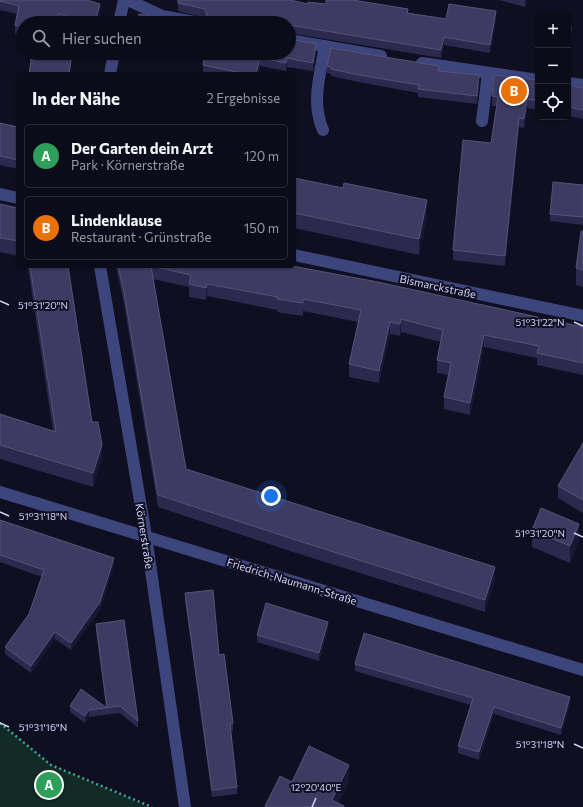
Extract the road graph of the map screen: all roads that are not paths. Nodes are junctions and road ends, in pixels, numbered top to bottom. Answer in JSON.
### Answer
{"nodes":[{"id":1,"x":124,"y":0,"type":"edge"},
{"id":2,"x":128,"y":0,"type":"edge"},
{"id":3,"x":121,"y":16,"type":"edge"},
{"id":4,"x":162,"y":16,"type":"edge"},
{"id":5,"x":296,"y":41,"type":"edge"},
{"id":6,"x":325,"y":46,"type":"junction"},
{"id":7,"x":390,"y":58,"type":"edge"},
{"id":8,"x":113,"y":60,"type":"edge"},
{"id":9,"x":412,"y":62,"type":"edge"},
{"id":10,"x":110,"y":72,"type":"edge"},
{"id":11,"x":488,"y":73,"type":"junction"},
{"id":12,"x":535,"y":80,"type":"edge"},
{"id":13,"x":571,"y":83,"type":"edge"},
{"id":14,"x":583,"y":85,"type":"edge"},
{"id":15,"x":482,"y":121,"type":"dead end"},
{"id":16,"x":323,"y":130,"type":"dead end"},
{"id":17,"x":0,"y":194,"type":"edge"},
{"id":18,"x":16,"y":198,"type":"edge"},
{"id":19,"x":296,"y":255,"type":"edge"},
{"id":20,"x":100,"y":268,"type":"edge"},
{"id":21,"x":583,"y":316,"type":"edge"},
{"id":22,"x":0,"y":492,"type":"edge"},
{"id":23,"x":146,"y":536,"type":"junction"},
{"id":24,"x":583,"y":670,"type":"edge"},
{"id":25,"x":185,"y":807,"type":"edge"}],
"edges":[{"from":1,"to":3,"type":"street"},
{"from":2,"to":4,"type":"street"},
{"from":5,"to":6,"type":"street"},
{"from":6,"to":7,"type":"street"},
{"from":6,"to":16,"type":"street"},
{"from":8,"to":10,"type":"street"},
{"from":9,"to":11,"type":"street"},
{"from":11,"to":12,"type":"street"},
{"from":11,"to":15,"type":"street"},
{"from":13,"to":14,"type":"street"},
{"from":17,"to":18,"type":"street"},
{"from":19,"to":21,"type":"street","name":"Bismarckstraße"},
{"from":20,"to":23,"type":"street","name":"Körnerstraße"},
{"from":22,"to":23,"type":"street","name":"Friedrich-Naumann-Straße"},
{"from":23,"to":24,"type":"street","name":"Friedrich-Naumann-Straße"},
{"from":23,"to":25,"type":"street","name":"Körnerstraße"}]}
